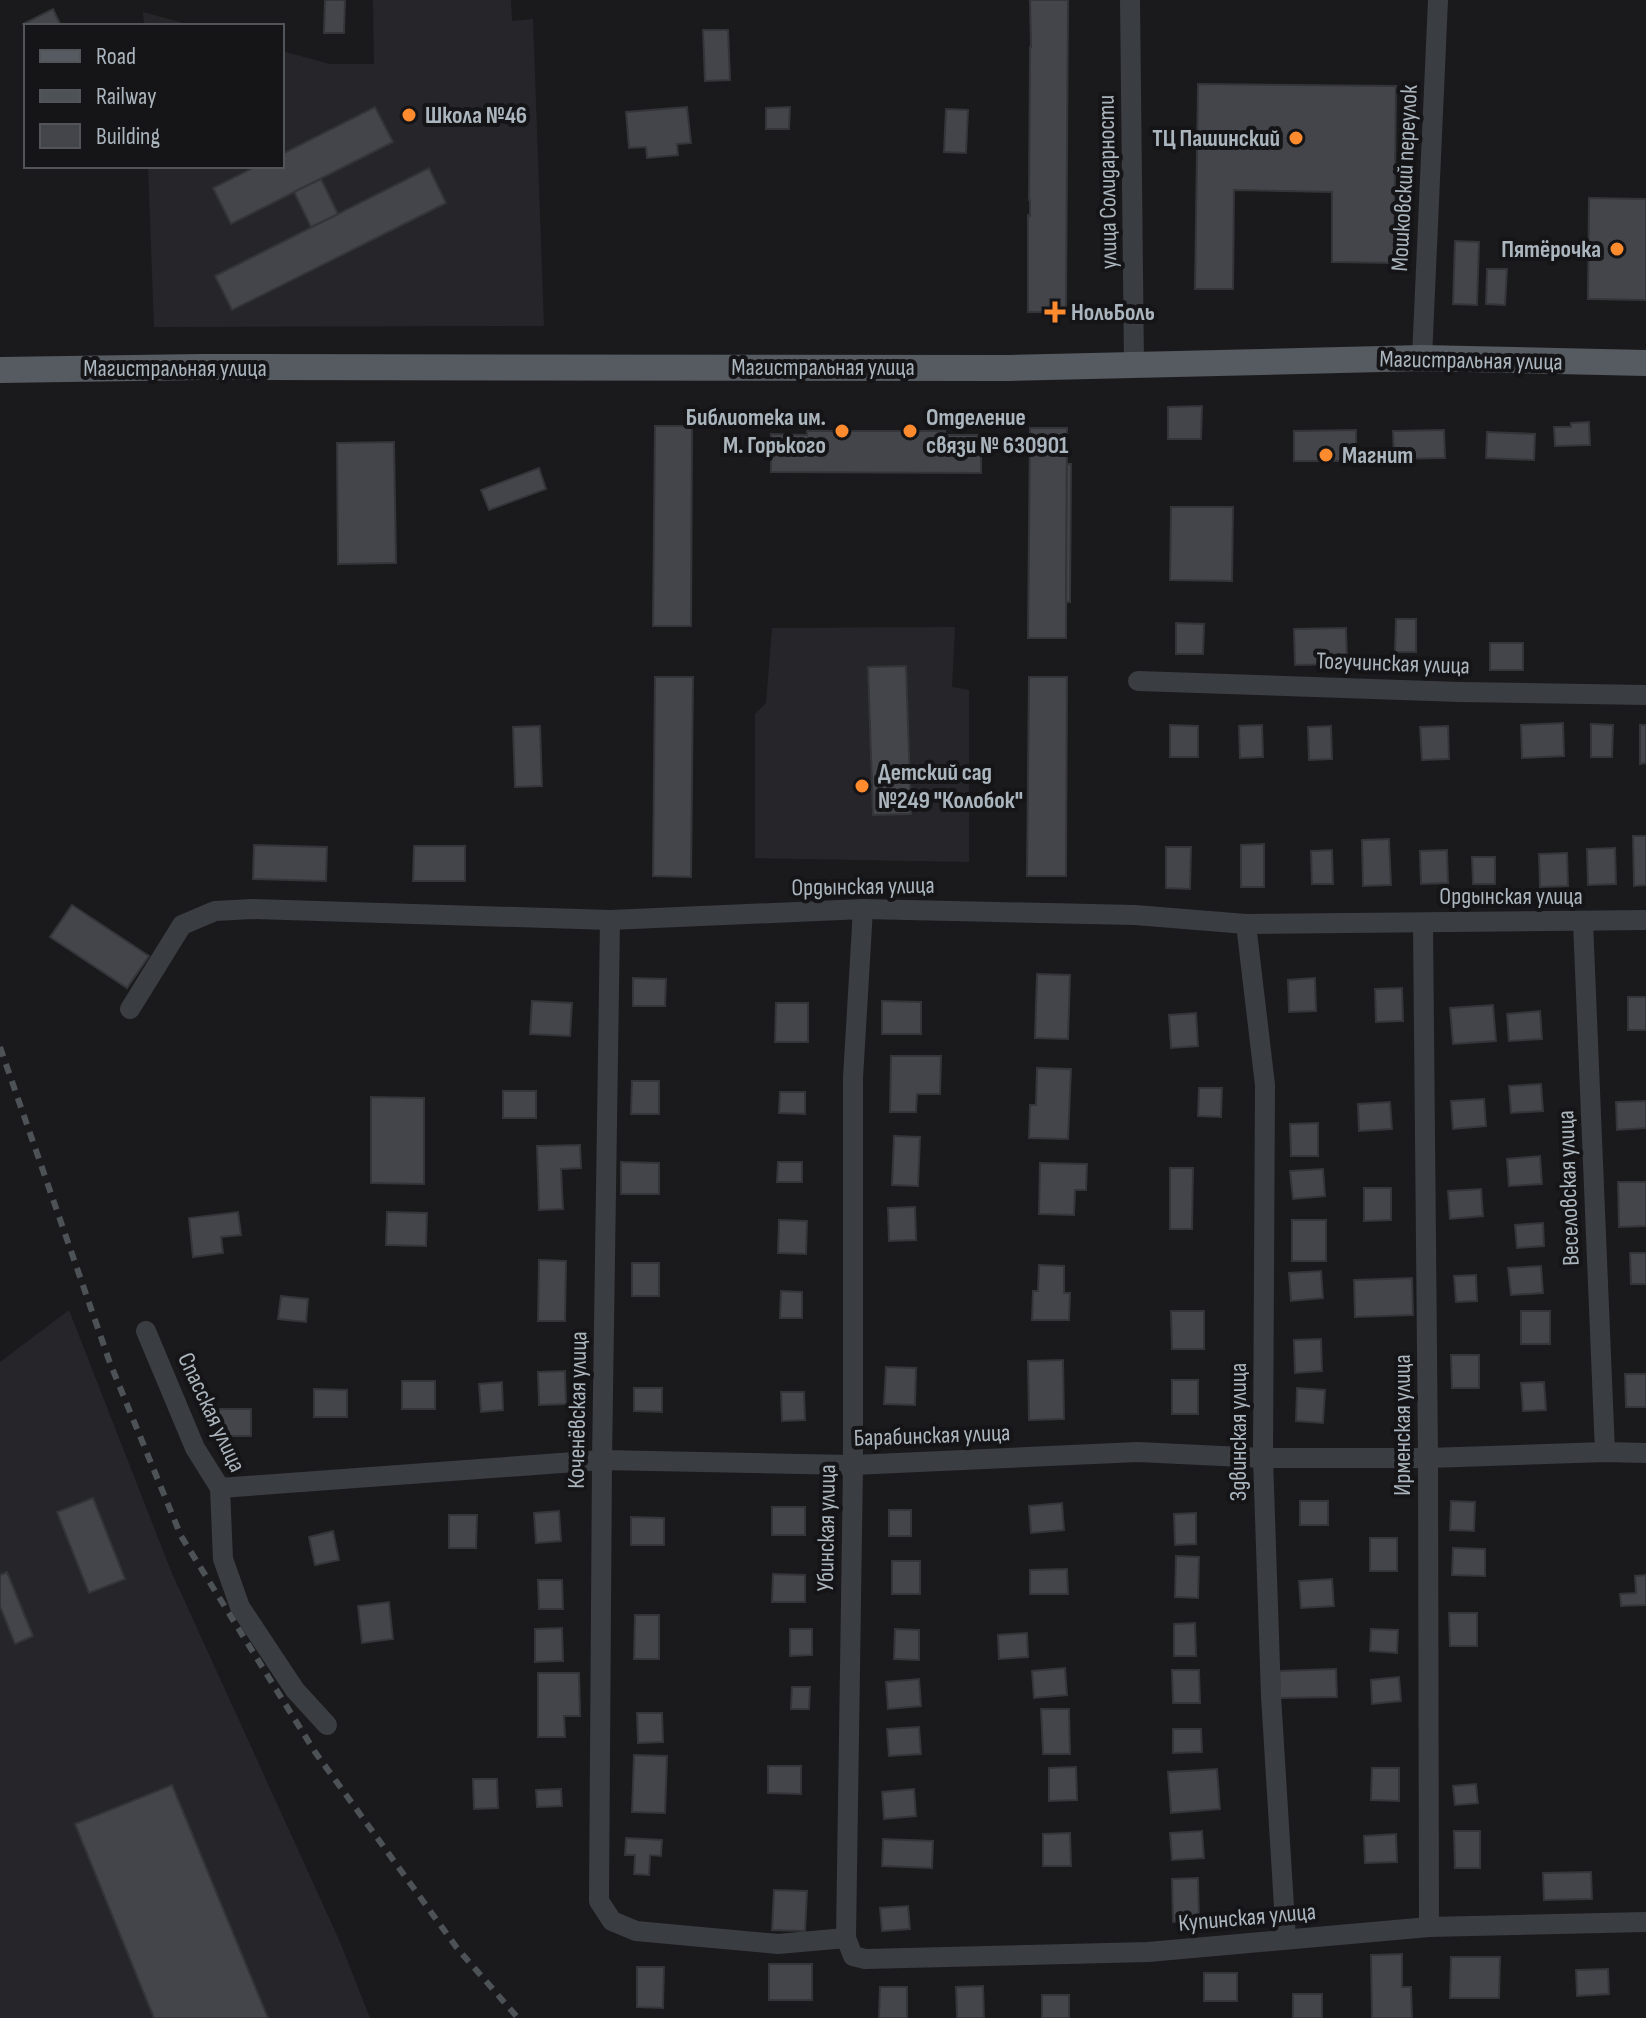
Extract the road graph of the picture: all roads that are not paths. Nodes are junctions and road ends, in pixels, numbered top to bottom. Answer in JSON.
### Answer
{"nodes":[{"id":1,"x":1130,"y":0,"type":"edge"},
{"id":2,"x":1438,"y":0,"type":"edge"},
{"id":3,"x":1422,"y":358,"type":"junction"},
{"id":4,"x":1646,"y":363,"type":"edge"},
{"id":5,"x":1134,"y":364,"type":"junction"},
{"id":6,"x":0,"y":370,"type":"edge"},
{"id":7,"x":1138,"y":681,"type":"dead end"},
{"id":8,"x":1646,"y":695,"type":"edge"},
{"id":9,"x":863,"y":909,"type":"junction"},
{"id":10,"x":610,"y":920,"type":"junction"},
{"id":11,"x":1646,"y":920,"type":"edge"},
{"id":12,"x":1583,"y":922,"type":"junction"},
{"id":13,"x":1423,"y":923,"type":"junction"},
{"id":14,"x":1246,"y":924,"type":"junction"},
{"id":15,"x":130,"y":1009,"type":"dead end"},
{"id":16,"x":146,"y":1331,"type":"dead end"},
{"id":17,"x":1605,"y":1452,"type":"junction"},
{"id":18,"x":1646,"y":1453,"type":"edge"},
{"id":19,"x":1263,"y":1458,"type":"junction"},
{"id":20,"x":1428,"y":1458,"type":"junction"},
{"id":21,"x":602,"y":1460,"type":"junction"},
{"id":22,"x":853,"y":1465,"type":"junction"},
{"id":23,"x":220,"y":1488,"type":"junction"},
{"id":24,"x":327,"y":1725,"type":"dead end"},
{"id":25,"x":599,"y":1901,"type":"joint"},
{"id":26,"x":1646,"y":1922,"type":"edge"},
{"id":27,"x":1429,"y":1927,"type":"junction"},
{"id":28,"x":1286,"y":1939,"type":"junction"},
{"id":29,"x":850,"y":1947,"type":"junction"}],
"edges":[{"from":1,"to":5,"type":"street","name":"улица Солидарности"},
{"from":2,"to":3,"type":"street","name":"Мошковский переулок"},
{"from":3,"to":4,"type":"main road","name":"Магистральная улица"},
{"from":3,"to":5,"type":"main road","name":"Магистральная улица"},
{"from":5,"to":6,"type":"main road","name":"Магистральная улица"},
{"from":7,"to":8,"type":"street","name":"Тогучинская улица"},
{"from":9,"to":10,"type":"street","name":"Ордынская улица"},
{"from":9,"to":14,"type":"street","name":"Ордынская улица"},
{"from":9,"to":22,"type":"street","name":"Убинская улица"},
{"from":10,"to":15,"type":"street","name":"Ордынская улица"},
{"from":10,"to":21,"type":"street","name":"Коченёвская улица"},
{"from":11,"to":12,"type":"street","name":"Ордынская улица"},
{"from":12,"to":13,"type":"street","name":"Ордынская улица"},
{"from":12,"to":17,"type":"street","name":"Веселовская улица"},
{"from":13,"to":14,"type":"street","name":"Ордынская улица"},
{"from":13,"to":20,"type":"street","name":"Ирменская улица"},
{"from":14,"to":19,"type":"street","name":"Здвинская улица"},
{"from":16,"to":23,"type":"street","name":"Спасская улица"},
{"from":17,"to":18,"type":"street","name":"Барабинская улица"},
{"from":17,"to":20,"type":"street","name":"Барабинская улица"},
{"from":19,"to":20,"type":"street","name":"Барабинская улица"},
{"from":19,"to":22,"type":"street","name":"Барабинская улица"},
{"from":19,"to":28,"type":"street","name":"Здвинская улица"},
{"from":20,"to":27,"type":"street","name":"Ирменская улица"},
{"from":21,"to":22,"type":"street","name":"Барабинская улица"},
{"from":21,"to":23,"type":"street","name":"Барабинская улица"},
{"from":21,"to":25,"type":"street","name":"Коченёвская улица"},
{"from":22,"to":29,"type":"street","name":"Убинская улица"},
{"from":23,"to":24,"type":"street","name":"Спасская улица"},
{"from":25,"to":29,"type":"street","name":"Купинская улица"},
{"from":26,"to":27,"type":"street","name":"Купинская улица"},
{"from":27,"to":28,"type":"street","name":"Купинская улица"},
{"from":28,"to":29,"type":"street","name":"Купинская улица"}]}
